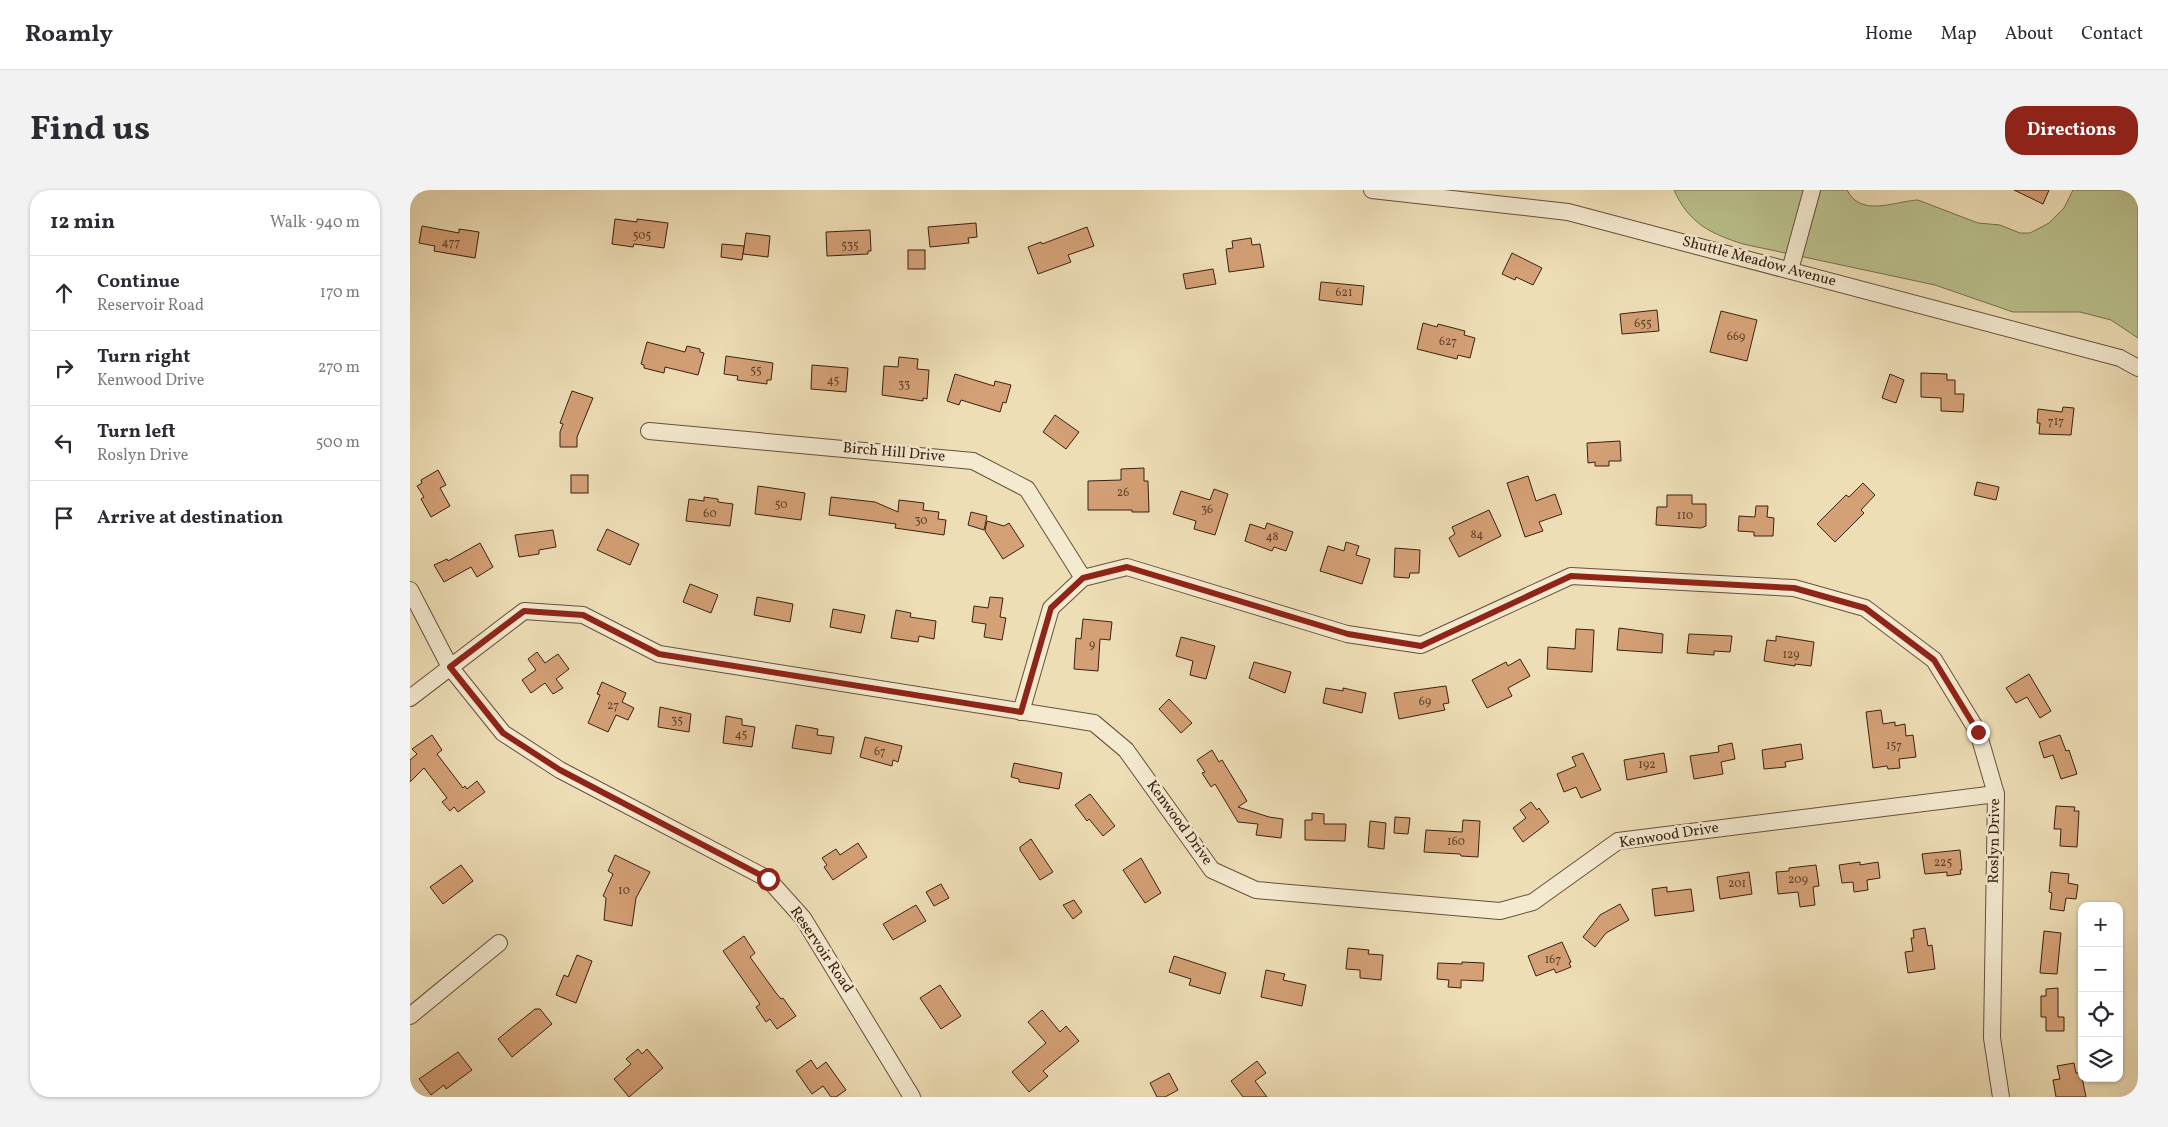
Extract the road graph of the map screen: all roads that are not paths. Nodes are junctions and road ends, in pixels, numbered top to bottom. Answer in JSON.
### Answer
{"nodes":[{"id":1,"x":1372,"y":190,"type":"edge"},
{"id":2,"x":1812,"y":190,"type":"edge"},
{"id":3,"x":1790,"y":270,"type":"junction"},
{"id":4,"x":2138,"y":368,"type":"edge"},
{"id":5,"x":649,"y":431,"type":"dead end"},
{"id":6,"x":1083,"y":578,"type":"junction"},
{"id":7,"x":410,"y":590,"type":"edge"},
{"id":8,"x":450,"y":667,"type":"junction"},
{"id":9,"x":410,"y":698,"type":"edge"},
{"id":10,"x":1021,"y":712,"type":"junction"},
{"id":11,"x":1996,"y":794,"type":"junction"},
{"id":12,"x":499,"y":943,"type":"dead end"},
{"id":13,"x":410,"y":1016,"type":"edge"},
{"id":14,"x":912,"y":1097,"type":"edge"},
{"id":15,"x":2001,"y":1097,"type":"edge"}],
"edges":[{"from":1,"to":3,"type":"street","name":"Shuttle Meadow Avenue"},
{"from":2,"to":3,"type":"street"},
{"from":3,"to":4,"type":"street","name":"Shuttle Meadow Avenue"},
{"from":5,"to":6,"type":"street","name":"Birch Hill Drive"},
{"from":6,"to":10,"type":"street","name":"Roslyn Drive"},
{"from":6,"to":11,"type":"street","name":"Roslyn Drive"},
{"from":7,"to":8,"type":"street","name":"Reservoir Road"},
{"from":8,"to":9,"type":"street","name":"Kenwood Drive"},
{"from":8,"to":10,"type":"street","name":"Kenwood Drive"},
{"from":8,"to":14,"type":"street","name":"Reservoir Road"},
{"from":10,"to":11,"type":"street","name":"Kenwood Drive"},
{"from":11,"to":15,"type":"street","name":"Roslyn Drive"},
{"from":12,"to":13,"type":"street"}]}
